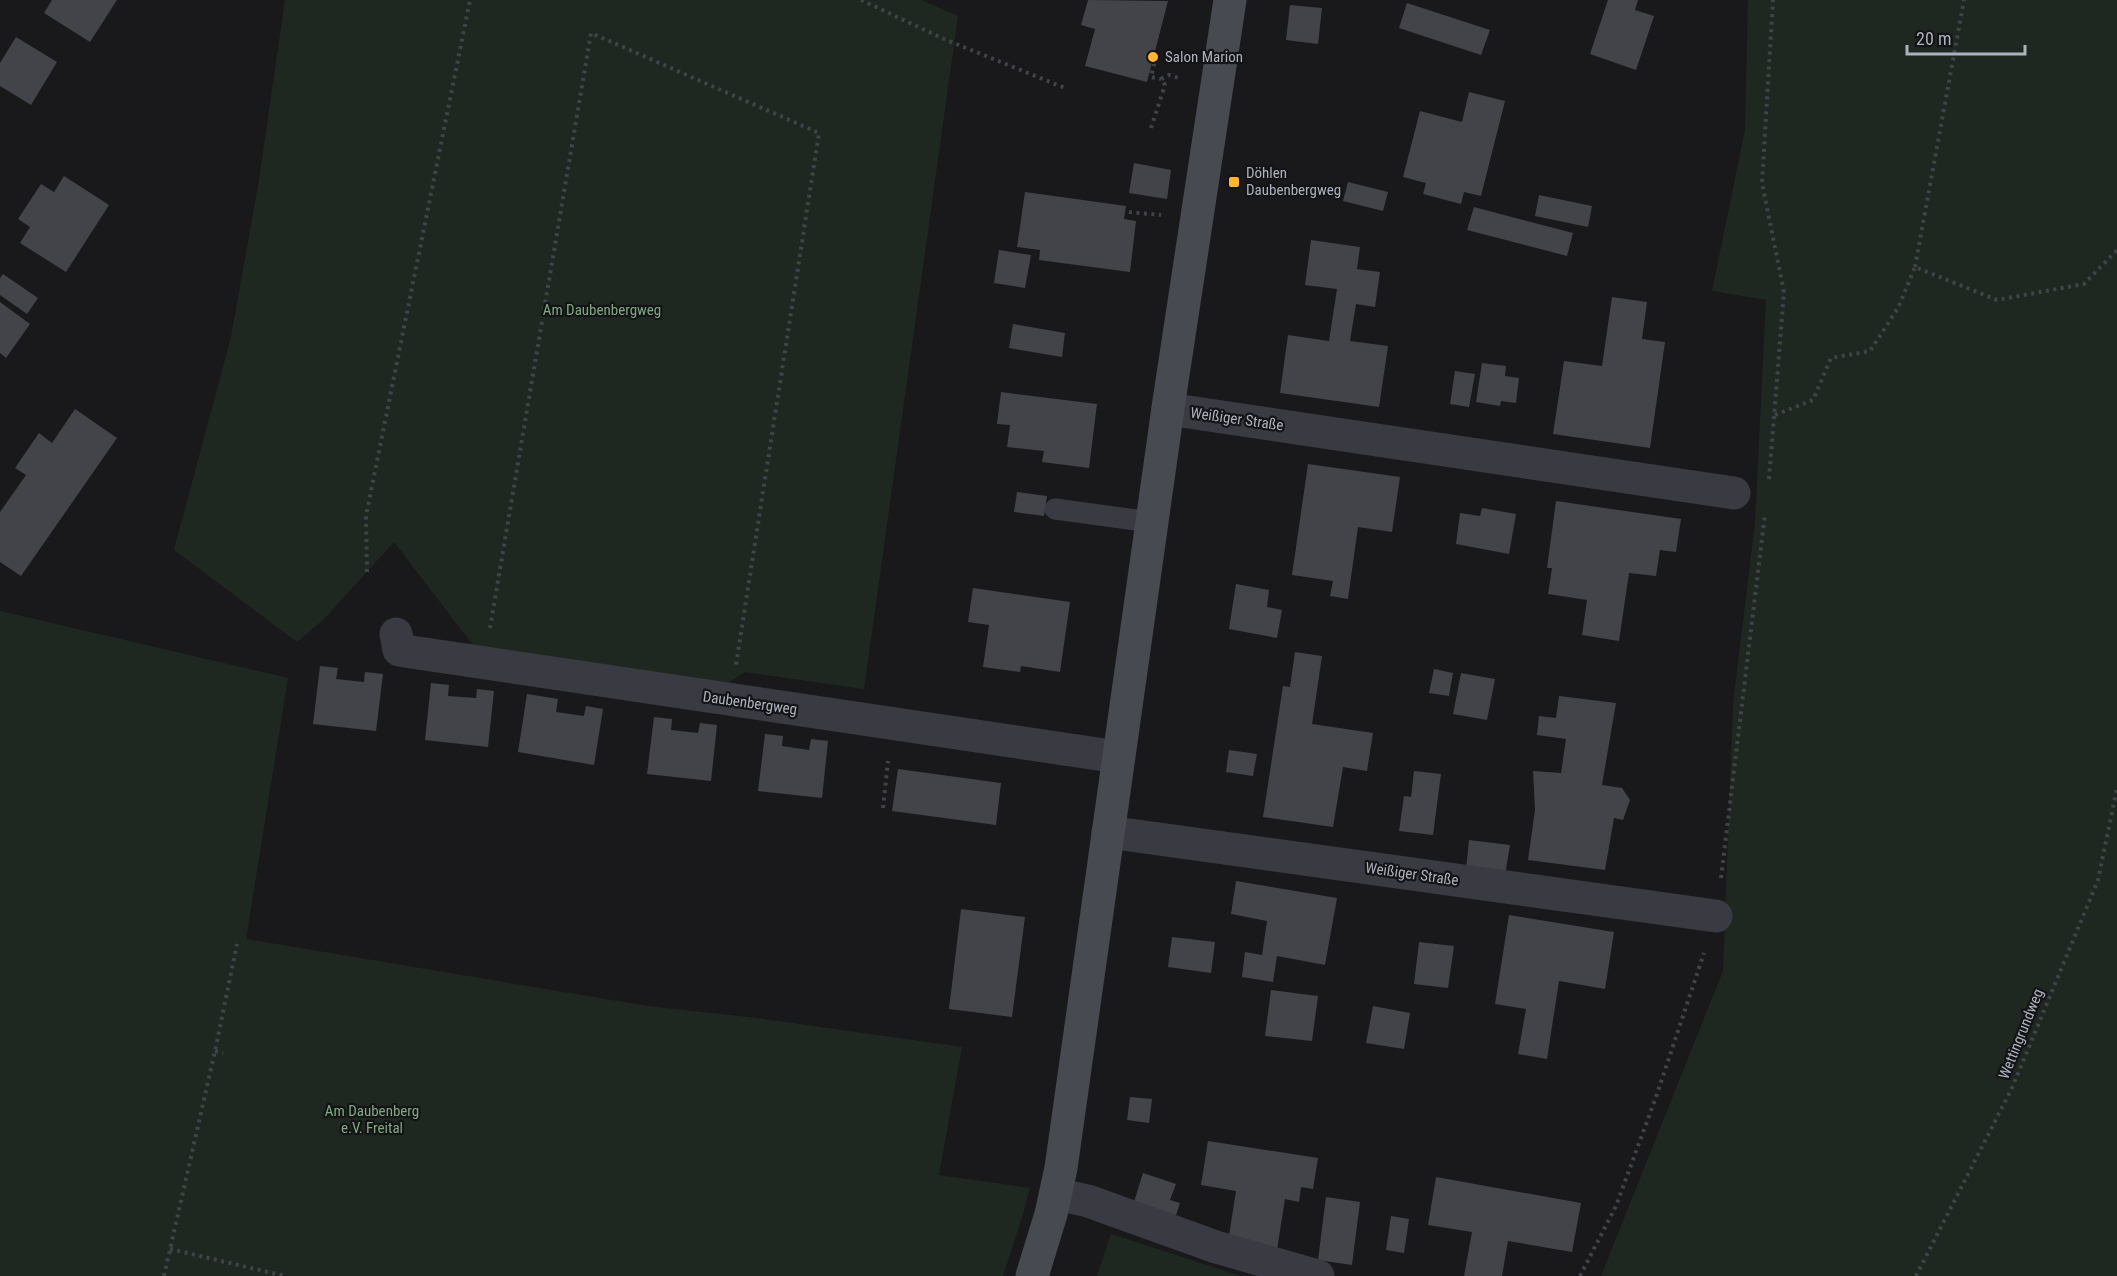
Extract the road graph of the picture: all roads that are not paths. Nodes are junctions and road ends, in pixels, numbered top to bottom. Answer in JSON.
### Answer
{"nodes":[{"id":1,"x":1230,"y":0,"type":"edge"},
{"id":2,"x":1168,"y":409,"type":"junction"},
{"id":3,"x":1734,"y":493,"type":"dead end"},
{"id":4,"x":1055,"y":509,"type":"dead end"},
{"id":5,"x":1151,"y":522,"type":"junction"},
{"id":6,"x":396,"y":634,"type":"dead end"},
{"id":7,"x":1118,"y":757,"type":"junction"},
{"id":8,"x":1108,"y":832,"type":"junction"},
{"id":9,"x":1716,"y":916,"type":"road end"},
{"id":10,"x":1056,"y":1194,"type":"junction"},
{"id":11,"x":1032,"y":1276,"type":"edge"},
{"id":12,"x":1318,"y":1276,"type":"edge"}],
"edges":[{"from":1,"to":2,"type":"street"},
{"from":2,"to":3,"type":"street","name":"Weißiger Straße"},
{"from":2,"to":5,"type":"street"},
{"from":4,"to":5,"type":"lane"},
{"from":5,"to":7,"type":"street"},
{"from":6,"to":7,"type":"street","name":"Daubenbergweg"},
{"from":7,"to":8,"type":"street"},
{"from":8,"to":9,"type":"street","name":"Weißiger Straße"},
{"from":8,"to":10,"type":"street"},
{"from":10,"to":11,"type":"street"},
{"from":10,"to":12,"type":"street"}]}
